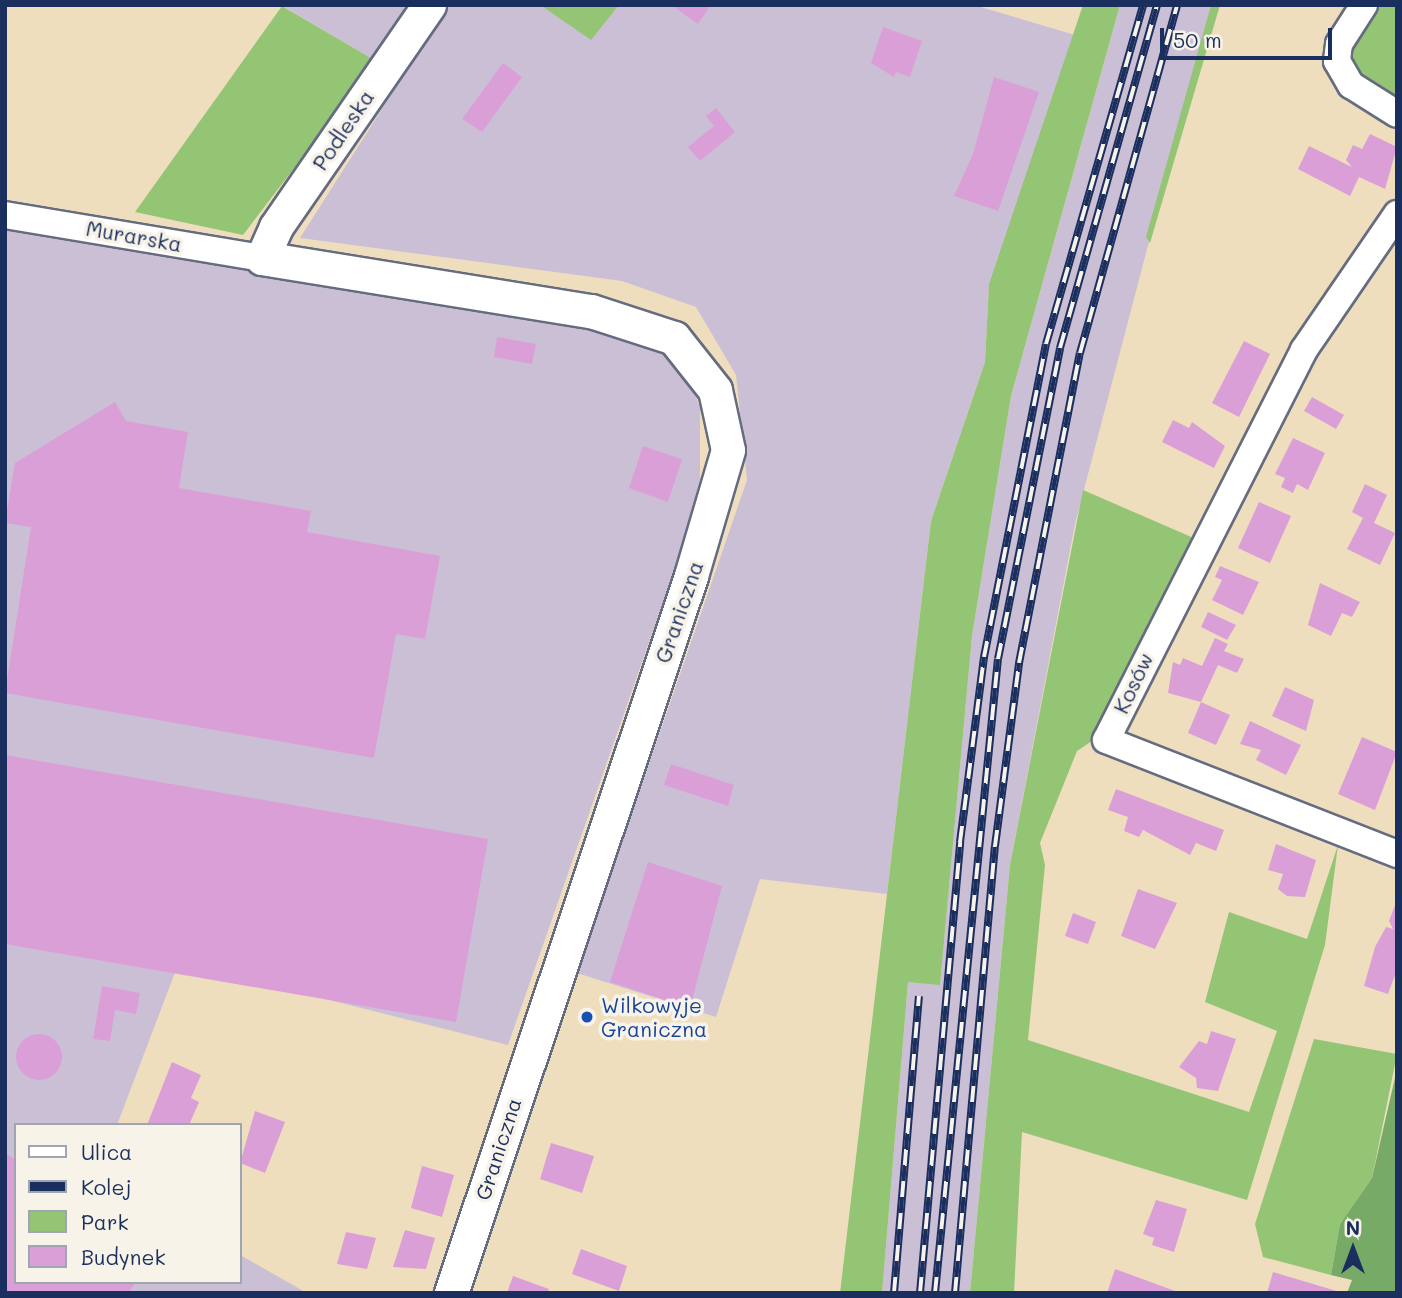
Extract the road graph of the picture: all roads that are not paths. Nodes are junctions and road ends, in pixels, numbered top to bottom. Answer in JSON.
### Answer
{"nodes":[{"id":1,"x":429,"y":5,"type":"edge"},
{"id":2,"x":1364,"y":5,"type":"edge"},
{"id":3,"x":1397,"y":114,"type":"edge"},
{"id":4,"x":1397,"y":214,"type":"edge"},
{"id":5,"x":5,"y":215,"type":"edge"},
{"id":6,"x":262,"y":258,"type":"junction"},
{"id":7,"x":1397,"y":854,"type":"edge"},
{"id":8,"x":451,"y":1293,"type":"edge"}],
"edges":[{"from":1,"to":6,"type":"street","name":"Podleska"},
{"from":2,"to":3,"type":"street"},
{"from":4,"to":7,"type":"street","name":"Kosów"},
{"from":5,"to":6,"type":"street","name":"Murarska"},
{"from":6,"to":8,"type":"street","name":"Graniczna"}]}
